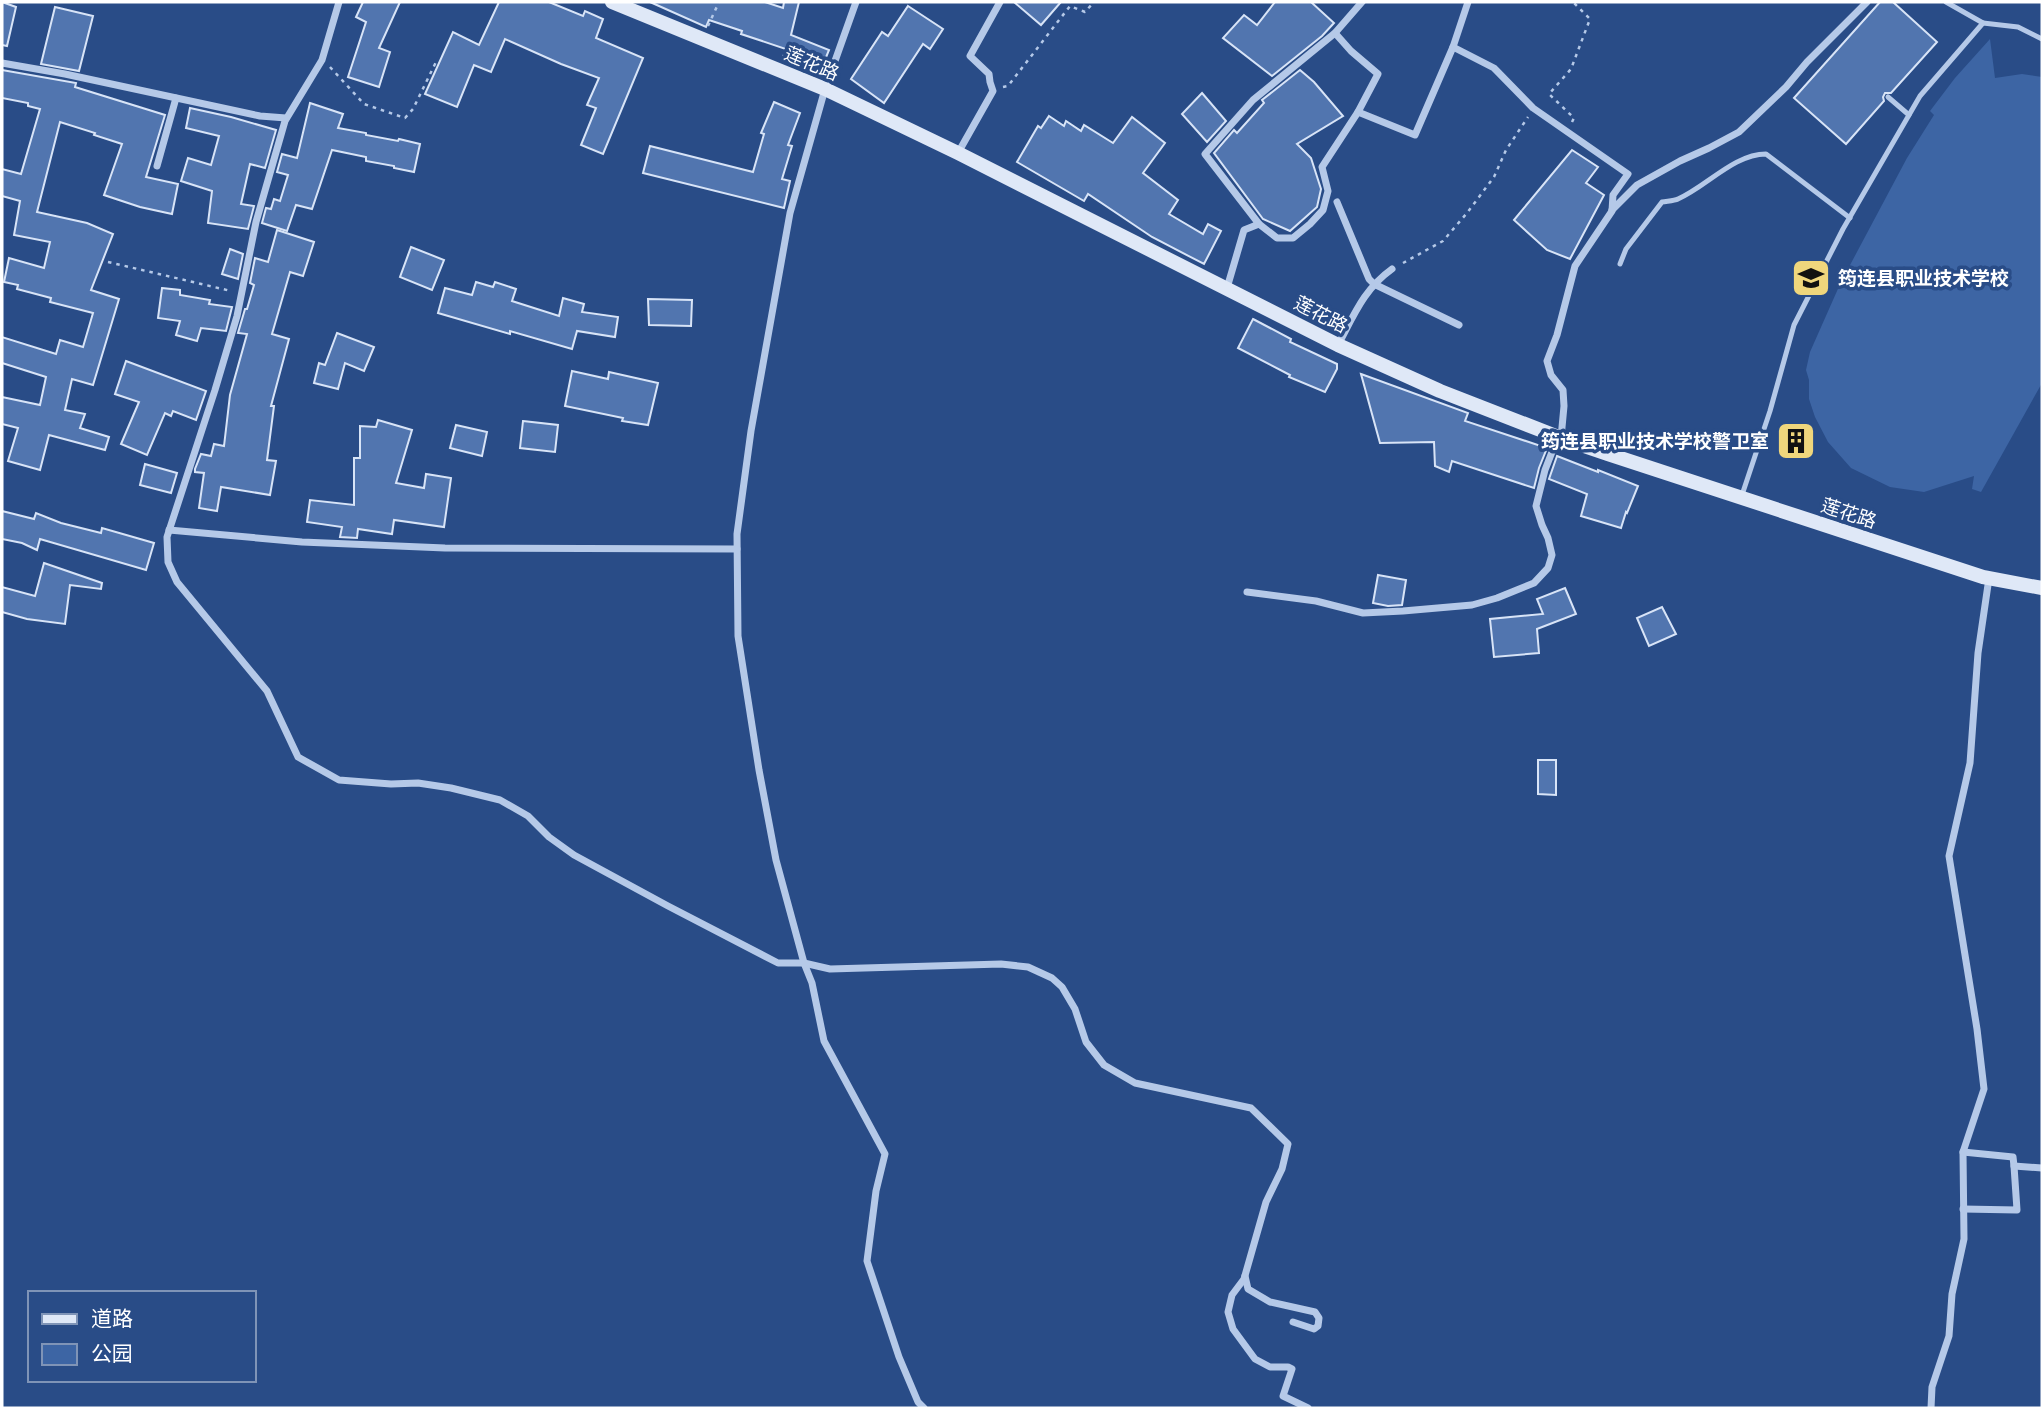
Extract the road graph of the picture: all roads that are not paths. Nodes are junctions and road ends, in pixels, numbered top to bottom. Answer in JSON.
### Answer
{"nodes":[{"id":1,"x":339,"y":2,"type":"edge"},
{"id":2,"x":612,"y":2,"type":"edge"},
{"id":3,"x":856,"y":2,"type":"edge"},
{"id":4,"x":1000,"y":2,"type":"edge"},
{"id":5,"x":1362,"y":2,"type":"edge"},
{"id":6,"x":1468,"y":2,"type":"edge"},
{"id":7,"x":1867,"y":2,"type":"edge"},
{"id":8,"x":1946,"y":2,"type":"edge"},
{"id":9,"x":1983,"y":23,"type":"junction"},
{"id":10,"x":1335,"y":33,"type":"junction"},
{"id":11,"x":2042,"y":39,"type":"edge"},
{"id":12,"x":1453,"y":47,"type":"junction"},
{"id":13,"x":2,"y":63,"type":"edge"},
{"id":14,"x":825,"y":89,"type":"junction"},
{"id":15,"x":1888,"y":97,"type":"dead end"},
{"id":16,"x":176,"y":98,"type":"junction"},
{"id":17,"x":1357,"y":112,"type":"junction"},
{"id":18,"x":1909,"y":116,"type":"junction"},
{"id":19,"x":286,"y":118,"type":"junction"},
{"id":20,"x":958,"y":153,"type":"junction"},
{"id":21,"x":156,"y":166,"type":"dead end"},
{"id":22,"x":1337,"y":202,"type":"dead end"},
{"id":23,"x":1612,"y":211,"type":"junction"},
{"id":24,"x":1850,"y":218,"type":"junction"},
{"id":25,"x":1259,"y":224,"type":"junction"},
{"id":26,"x":1620,"y":264,"type":"dead end"},
{"id":27,"x":1392,"y":269,"type":"road end"},
{"id":28,"x":1374,"y":284,"type":"junction"},
{"id":29,"x":1227,"y":288,"type":"junction"},
{"id":30,"x":1459,"y":325,"type":"dead end"},
{"id":31,"x":1338,"y":345,"type":"junction"},
{"id":32,"x":1561,"y":438,"type":"junction"},
{"id":33,"x":1741,"y":498,"type":"junction"},
{"id":34,"x":169,"y":530,"type":"junction"},
{"id":35,"x":737,"y":550,"type":"junction"},
{"id":36,"x":1989,"y":578,"type":"junction"},
{"id":37,"x":2042,"y":588,"type":"edge"},
{"id":38,"x":1247,"y":592,"type":"dead end"},
{"id":39,"x":804,"y":963,"type":"junction"},
{"id":40,"x":1963,"y":1152,"type":"junction"},
{"id":41,"x":2014,"y":1166,"type":"junction"},
{"id":42,"x":2042,"y":1168,"type":"edge"},
{"id":43,"x":1963,"y":1209,"type":"junction"},
{"id":44,"x":1245,"y":1275,"type":"junction"},
{"id":45,"x":1293,"y":1322,"type":"dead end"},
{"id":46,"x":924,"y":1408,"type":"edge"},
{"id":47,"x":1308,"y":1408,"type":"edge"},
{"id":48,"x":1931,"y":1408,"type":"edge"}],
"edges":[{"from":1,"to":19,"type":"street"},
{"from":2,"to":14,"type":"main road","name":"莲花路"},
{"from":3,"to":14,"type":"street"},
{"from":4,"to":20,"type":"street"},
{"from":5,"to":10,"type":"street"},
{"from":6,"to":12,"type":"street"},
{"from":7,"to":23,"type":"street"},
{"from":8,"to":9,"type":"lane"},
{"from":9,"to":11,"type":"lane"},
{"from":9,"to":18,"type":"lane"},
{"from":10,"to":17,"type":"street"},
{"from":10,"to":25,"type":"street"},
{"from":12,"to":17,"type":"street"},
{"from":12,"to":23,"type":"street"},
{"from":13,"to":16,"type":"street"},
{"from":14,"to":20,"type":"main road","name":"莲花路"},
{"from":14,"to":35,"type":"street"},
{"from":15,"to":18,"type":"lane"},
{"from":16,"to":19,"type":"street"},
{"from":16,"to":21,"type":"street"},
{"from":17,"to":25,"type":"street"},
{"from":18,"to":24,"type":"lane"},
{"from":19,"to":34,"type":"street"},
{"from":20,"to":29,"type":"main road","name":"莲花路"},
{"from":22,"to":28,"type":"street"},
{"from":23,"to":32,"type":"street"},
{"from":24,"to":26,"type":"lane"},
{"from":24,"to":33,"type":"lane"},
{"from":25,"to":29,"type":"street"},
{"from":27,"to":28,"type":"street"},
{"from":28,"to":30,"type":"street"},
{"from":28,"to":31,"type":"street"},
{"from":29,"to":31,"type":"main road","name":"莲花路"},
{"from":31,"to":32,"type":"main road","name":"莲花路"},
{"from":32,"to":33,"type":"main road","name":"莲花路"},
{"from":32,"to":38,"type":"street"},
{"from":33,"to":36,"type":"main road","name":"莲花路"},
{"from":34,"to":35,"type":"street"},
{"from":34,"to":39,"type":"street"},
{"from":35,"to":39,"type":"street"},
{"from":36,"to":37,"type":"main road","name":"莲花路"},
{"from":36,"to":40,"type":"street"},
{"from":39,"to":44,"type":"street"},
{"from":39,"to":46,"type":"street"},
{"from":40,"to":41,"type":"street"},
{"from":40,"to":43,"type":"street"},
{"from":41,"to":42,"type":"street"},
{"from":41,"to":43,"type":"street"},
{"from":43,"to":48,"type":"street"},
{"from":44,"to":45,"type":"street"},
{"from":44,"to":47,"type":"street"}]}
